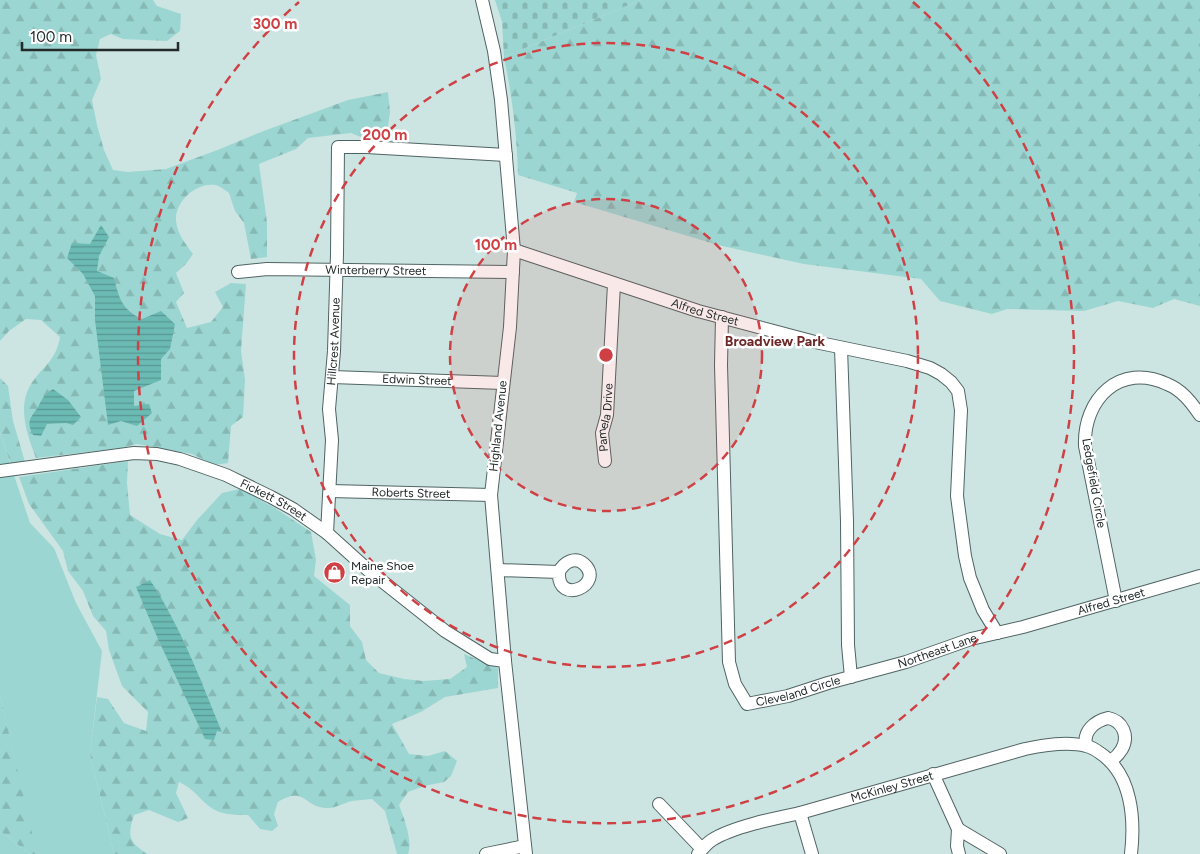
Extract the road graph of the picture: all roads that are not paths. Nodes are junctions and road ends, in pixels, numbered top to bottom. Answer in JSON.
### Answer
{"nodes":[{"id":1,"x":482,"y":0,"type":"edge"},
{"id":2,"x":506,"y":155,"type":"junction"},
{"id":3,"x":514,"y":250,"type":"junction"},
{"id":4,"x":336,"y":269,"type":"junction"},
{"id":5,"x":238,"y":272,"type":"dead end"},
{"id":6,"x":513,"y":272,"type":"junction"},
{"id":7,"x":614,"y":284,"type":"junction"},
{"id":8,"x":722,"y":317,"type":"junction"},
{"id":9,"x":841,"y":348,"type":"junction"},
{"id":10,"x":332,"y":378,"type":"junction"},
{"id":11,"x":503,"y":383,"type":"junction"},
{"id":12,"x":1200,"y":415,"type":"edge"},
{"id":13,"x":605,"y":462,"type":"dead end"},
{"id":14,"x":0,"y":471,"type":"edge"},
{"id":15,"x":330,"y":490,"type":"junction"},
{"id":16,"x":491,"y":495,"type":"junction"},
{"id":17,"x":327,"y":533,"type":"junction"},
{"id":18,"x":498,"y":570,"type":"junction"},
{"id":19,"x":559,"y":572,"type":"dead end"},
{"id":20,"x":1200,"y":576,"type":"edge"},
{"id":21,"x":1116,"y":601,"type":"junction"},
{"id":22,"x":1023,"y":627,"type":"joint"},
{"id":23,"x":997,"y":633,"type":"junction"},
{"id":24,"x":505,"y":661,"type":"junction"},
{"id":25,"x":851,"y":677,"type":"junction"},
{"id":26,"x":1086,"y":745,"type":"junction"},
{"id":27,"x":1111,"y":762,"type":"junction"},
{"id":28,"x":934,"y":774,"type":"junction"},
{"id":29,"x":659,"y":804,"type":"dead end"},
{"id":30,"x":800,"y":813,"type":"junction"},
{"id":31,"x":958,"y":829,"type":"junction"},
{"id":32,"x":525,"y":850,"type":"edge"},
{"id":33,"x":700,"y":852,"type":"edge"},
{"id":34,"x":486,"y":854,"type":"edge"},
{"id":35,"x":812,"y":854,"type":"edge"},
{"id":36,"x":959,"y":854,"type":"edge"},
{"id":37,"x":1000,"y":854,"type":"edge"},
{"id":38,"x":1131,"y":854,"type":"edge"}],
"edges":[{"from":1,"to":2,"type":"street","name":"Highland Avenue"},
{"from":2,"to":3,"type":"street","name":"Highland Avenue"},
{"from":2,"to":4,"type":"street","name":"Hillcrest Avenue"},
{"from":3,"to":6,"type":"street","name":"Highland Avenue"},
{"from":3,"to":7,"type":"street","name":"Alfred Street"},
{"from":4,"to":5,"type":"street","name":"Winterberry Street"},
{"from":4,"to":6,"type":"street","name":"Winterberry Street"},
{"from":4,"to":10,"type":"street","name":"Hillcrest Avenue"},
{"from":6,"to":11,"type":"street","name":"Highland Avenue"},
{"from":7,"to":8,"type":"street","name":"Alfred Street"},
{"from":7,"to":13,"type":"street","name":"Pamela Drive"},
{"from":8,"to":9,"type":"street","name":"Alfred Street"},
{"from":8,"to":25,"type":"street","name":"Cleveland Circle"},
{"from":9,"to":23,"type":"street","name":"Alfred Street"},
{"from":9,"to":25,"type":"street","name":"Cleveland Circle"},
{"from":10,"to":11,"type":"street","name":"Edwin Street"},
{"from":10,"to":15,"type":"street","name":"Hillcrest Avenue"},
{"from":11,"to":16,"type":"street","name":"Highland Avenue"},
{"from":12,"to":21,"type":"street","name":"Ledgefield Circle"},
{"from":14,"to":17,"type":"street","name":"Fickett Street"},
{"from":15,"to":16,"type":"street","name":"Roberts Street"},
{"from":15,"to":17,"type":"street","name":"Hillcrest Avenue"},
{"from":16,"to":18,"type":"street","name":"Highland Avenue"},
{"from":17,"to":24,"type":"street","name":"Fickett Street"},
{"from":18,"to":19,"type":"street"},
{"from":18,"to":24,"type":"street","name":"Highland Avenue"},
{"from":20,"to":21,"type":"street","name":"Alfred Street"},
{"from":21,"to":22,"type":"street","name":"Alfred Street"},
{"from":22,"to":23,"type":"street","name":"Northeast Lane"},
{"from":23,"to":25,"type":"street","name":"Northeast Lane"},
{"from":24,"to":32,"type":"street","name":"Highland Avenue"},
{"from":26,"to":27,"type":"street"},
{"from":26,"to":27,"type":"street"},
{"from":26,"to":28,"type":"street","name":"McKinley Street"},
{"from":27,"to":38,"type":"street"},
{"from":28,"to":30,"type":"street","name":"McKinley Street"},
{"from":28,"to":31,"type":"street"},
{"from":29,"to":33,"type":"street"},
{"from":30,"to":33,"type":"street","name":"McKinley Street"},
{"from":30,"to":35,"type":"street"},
{"from":31,"to":36,"type":"street"},
{"from":31,"to":37,"type":"street"},
{"from":32,"to":34,"type":"street"}]}
